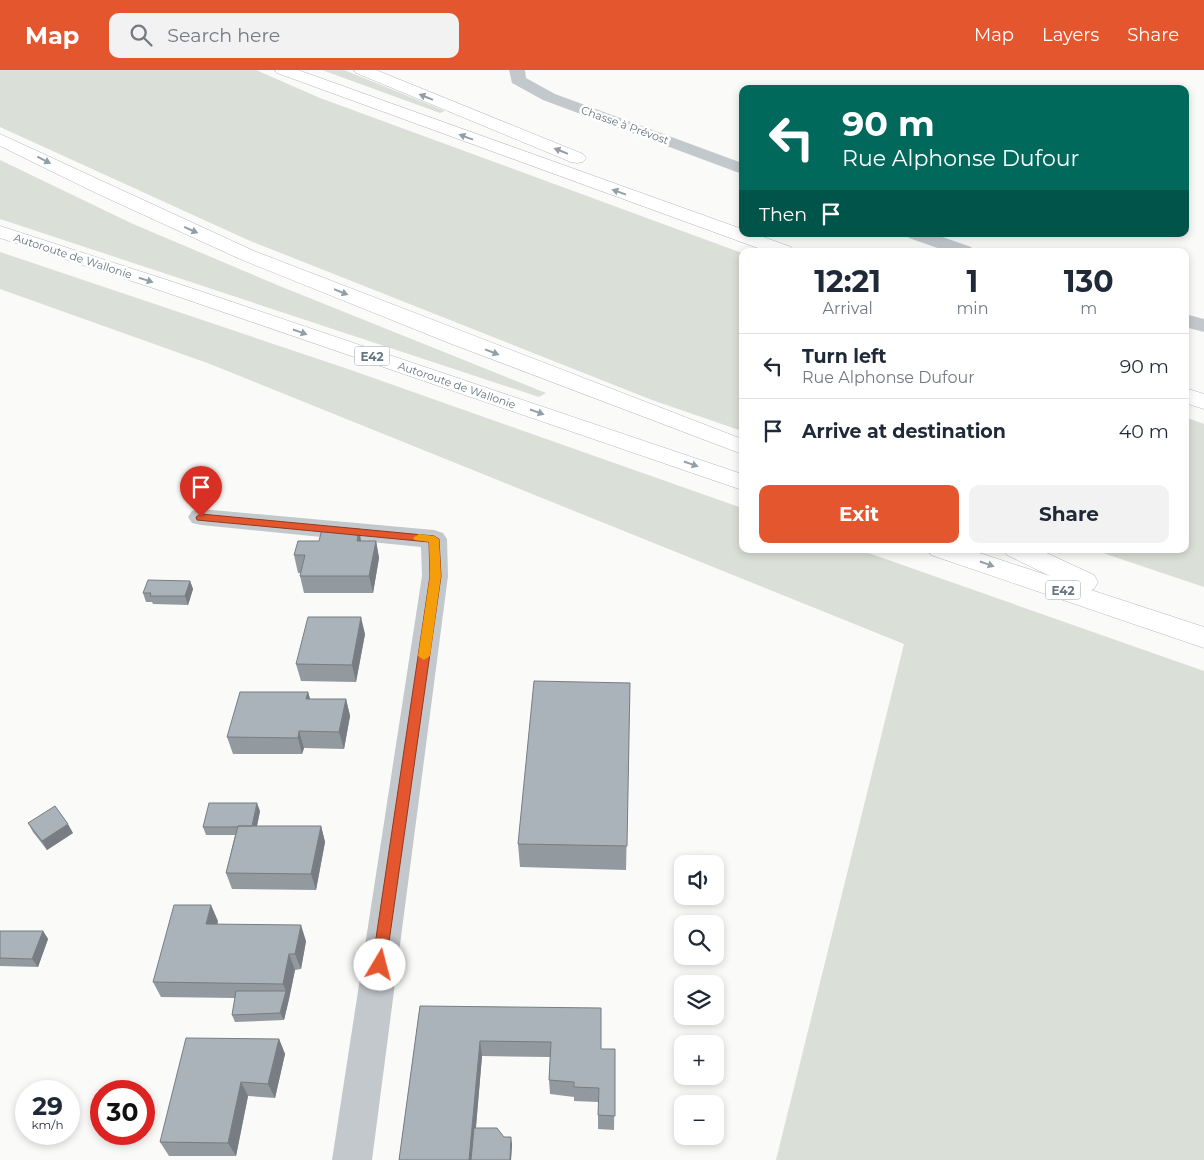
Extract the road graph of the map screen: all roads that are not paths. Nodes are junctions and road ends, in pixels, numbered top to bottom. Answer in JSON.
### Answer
{"nodes":[{"id":1,"x":283,"y":70,"type":"edge"},
{"id":2,"x":362,"y":70,"type":"edge"},
{"id":3,"x":517,"y":70,"type":"edge"},
{"id":4,"x":0,"y":139,"type":"edge"},
{"id":5,"x":739,"y":168,"type":"edge"},
{"id":6,"x":715,"y":226,"type":"junction"},
{"id":7,"x":0,"y":232,"type":"edge"},
{"id":8,"x":739,"y":235,"type":"edge"},
{"id":9,"x":745,"y":237,"type":"edge"},
{"id":10,"x":924,"y":237,"type":"edge"},
{"id":11,"x":776,"y":248,"type":"edge"},
{"id":12,"x":956,"y":248,"type":"edge"},
{"id":13,"x":1189,"y":321,"type":"edge"},
{"id":14,"x":1204,"y":326,"type":"edge"},
{"id":15,"x":1189,"y":396,"type":"edge"},
{"id":16,"x":1204,"y":402,"type":"edge"},
{"id":17,"x":739,"y":446,"type":"edge"},
{"id":18,"x":739,"y":481,"type":"edge"},
{"id":19,"x":201,"y":517,"type":"dead end"},
{"id":20,"x":952,"y":553,"type":"edge"},
{"id":21,"x":1024,"y":553,"type":"edge"},
{"id":22,"x":1194,"y":635,"type":"edge"},
{"id":23,"x":352,"y":1160,"type":"edge"}],
"edges":[{"from":6,"to":1,"type":"highway","one_way":true},
{"from":6,"to":2,"type":"highway","one_way":true},
{"from":3,"to":5,"type":"street","name":"Chasse à Prévost"},
{"from":4,"to":17,"type":"highway","one_way":true},
{"from":6,"to":8,"type":"highway"},
{"from":7,"to":18,"type":"highway","name":"Autoroute de Wallonie","number":"E42","one_way":true},
{"from":9,"to":11,"type":"highway"},
{"from":10,"to":12,"type":"street"},
{"from":13,"to":14,"type":"street"},
{"from":15,"to":16,"type":"highway"},
{"from":19,"to":23,"type":"street"},
{"from":20,"to":22,"type":"highway","number":"E42","one_way":true},
{"from":21,"to":22,"type":"highway"}]}
